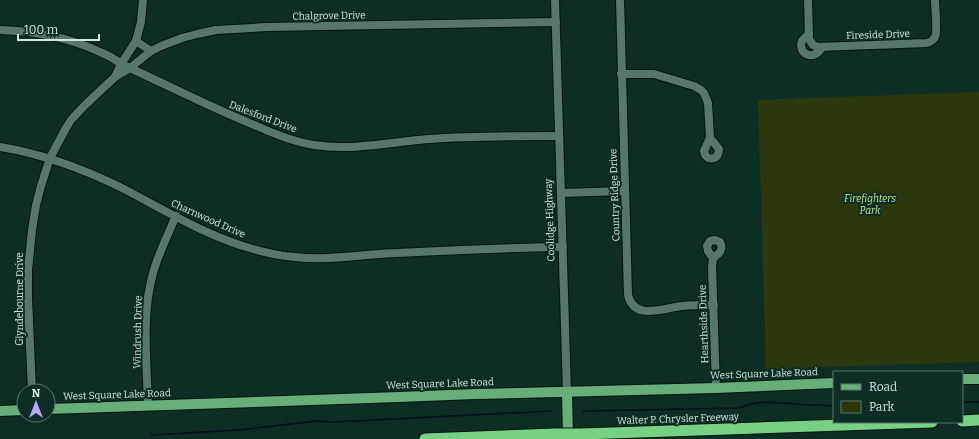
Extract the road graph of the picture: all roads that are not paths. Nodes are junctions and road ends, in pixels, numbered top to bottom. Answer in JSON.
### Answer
{"nodes":[{"id":1,"x":143,"y":0,"type":"edge"},
{"id":2,"x":555,"y":0,"type":"edge"},
{"id":3,"x":620,"y":0,"type":"edge"},
{"id":4,"x":808,"y":0,"type":"edge"},
{"id":5,"x":935,"y":0,"type":"edge"},
{"id":6,"x":556,"y":22,"type":"junction"},
{"id":7,"x":0,"y":30,"type":"edge"},
{"id":8,"x":136,"y":41,"type":"junction"},
{"id":9,"x":151,"y":51,"type":"junction"},
{"id":10,"x":121,"y":64,"type":"junction"},
{"id":11,"x":130,"y":68,"type":"junction"},
{"id":12,"x":621,"y":74,"type":"junction"},
{"id":13,"x":115,"y":77,"type":"junction"},
{"id":14,"x":560,"y":136,"type":"junction"},
{"id":15,"x":710,"y":138,"type":"dead end"},
{"id":16,"x":0,"y":147,"type":"edge"},
{"id":17,"x":50,"y":158,"type":"junction"},
{"id":18,"x":625,"y":191,"type":"junction"},
{"id":19,"x":561,"y":193,"type":"junction"},
{"id":20,"x":176,"y":216,"type":"junction"},
{"id":21,"x":563,"y":247,"type":"junction"},
{"id":22,"x":713,"y":258,"type":"dead end"},
{"id":23,"x":714,"y":305,"type":"junction"},
{"id":24,"x":963,"y":379,"type":"edge"},
{"id":25,"x":979,"y":379,"type":"edge"},
{"id":26,"x":32,"y":383,"type":"edge"},
{"id":27,"x":833,"y":383,"type":"edge"},
{"id":28,"x":716,"y":388,"type":"junction"},
{"id":29,"x":567,"y":392,"type":"junction"},
{"id":30,"x":148,"y":406,"type":"junction"},
{"id":31,"x":56,"y":409,"type":"edge"},
{"id":32,"x":16,"y":410,"type":"edge"},
{"id":33,"x":0,"y":411,"type":"edge"},
{"id":34,"x":979,"y":420,"type":"edge"},
{"id":35,"x":963,"y":421,"type":"edge"},
{"id":36,"x":903,"y":423,"type":"edge"},
{"id":37,"x":425,"y":439,"type":"edge"},
{"id":38,"x":568,"y":439,"type":"edge"}],
"edges":[{"from":1,"to":8,"type":"street","name":"Glyndebourne Drive"},
{"from":2,"to":6,"type":"street","name":"Coolidge Highway"},
{"from":3,"to":12,"type":"street","name":"Country Ridge Drive"},
{"from":4,"to":5,"type":"street","name":"Fireside Drive"},
{"from":6,"to":9,"type":"street","name":"Chalgrove Drive"},
{"from":6,"to":14,"type":"street","name":"Coolidge Highway"},
{"from":7,"to":10,"type":"street","name":"Dalesford Drive"},
{"from":8,"to":9,"type":"street"},
{"from":8,"to":10,"type":"street","name":"Glyndebourne Drive"},
{"from":9,"to":11,"type":"street","name":"Chalgrove Drive"},
{"from":10,"to":11,"type":"street","name":"Dalesford Drive"},
{"from":10,"to":13,"type":"street","name":"Glyndebourne Drive"},
{"from":11,"to":13,"type":"street","name":"Chalgrove Drive"},
{"from":11,"to":14,"type":"street","name":"Dalesford Drive"},
{"from":12,"to":15,"type":"street"},
{"from":12,"to":18,"type":"street","name":"Country Ridge Drive"},
{"from":13,"to":17,"type":"street","name":"Glyndebourne Drive"},
{"from":14,"to":19,"type":"street","name":"Coolidge Highway"},
{"from":16,"to":17,"type":"street","name":"Charnwood Drive"},
{"from":17,"to":20,"type":"street","name":"Charnwood Drive"},
{"from":17,"to":26,"type":"street","name":"Glyndebourne Drive"},
{"from":18,"to":19,"type":"street"},
{"from":18,"to":23,"type":"street","name":"Country Ridge Drive"},
{"from":19,"to":21,"type":"street","name":"Coolidge Highway"},
{"from":20,"to":21,"type":"street","name":"Charnwood Drive"},
{"from":20,"to":30,"type":"street","name":"Windrush Drive"},
{"from":21,"to":29,"type":"street","name":"Coolidge Highway"},
{"from":22,"to":23,"type":"street","name":"Hearthside Drive"},
{"from":23,"to":28,"type":"street","name":"Hearthside Drive"},
{"from":24,"to":25,"type":"main road"},
{"from":27,"to":28,"type":"main road","name":"West Square Lake Road"},
{"from":28,"to":29,"type":"main road","name":"West Square Lake Road"},
{"from":29,"to":30,"type":"main road","name":"West Square Lake Road"},
{"from":29,"to":38,"type":"main road","name":"Coolidge Highway"},
{"from":30,"to":31,"type":"main road","name":"West Square Lake Road"},
{"from":32,"to":33,"type":"main road"},
{"from":34,"to":35,"type":"highway"},
{"from":36,"to":37,"type":"highway","name":"Walter P. Chrysler Freeway","bridge":true}]}
